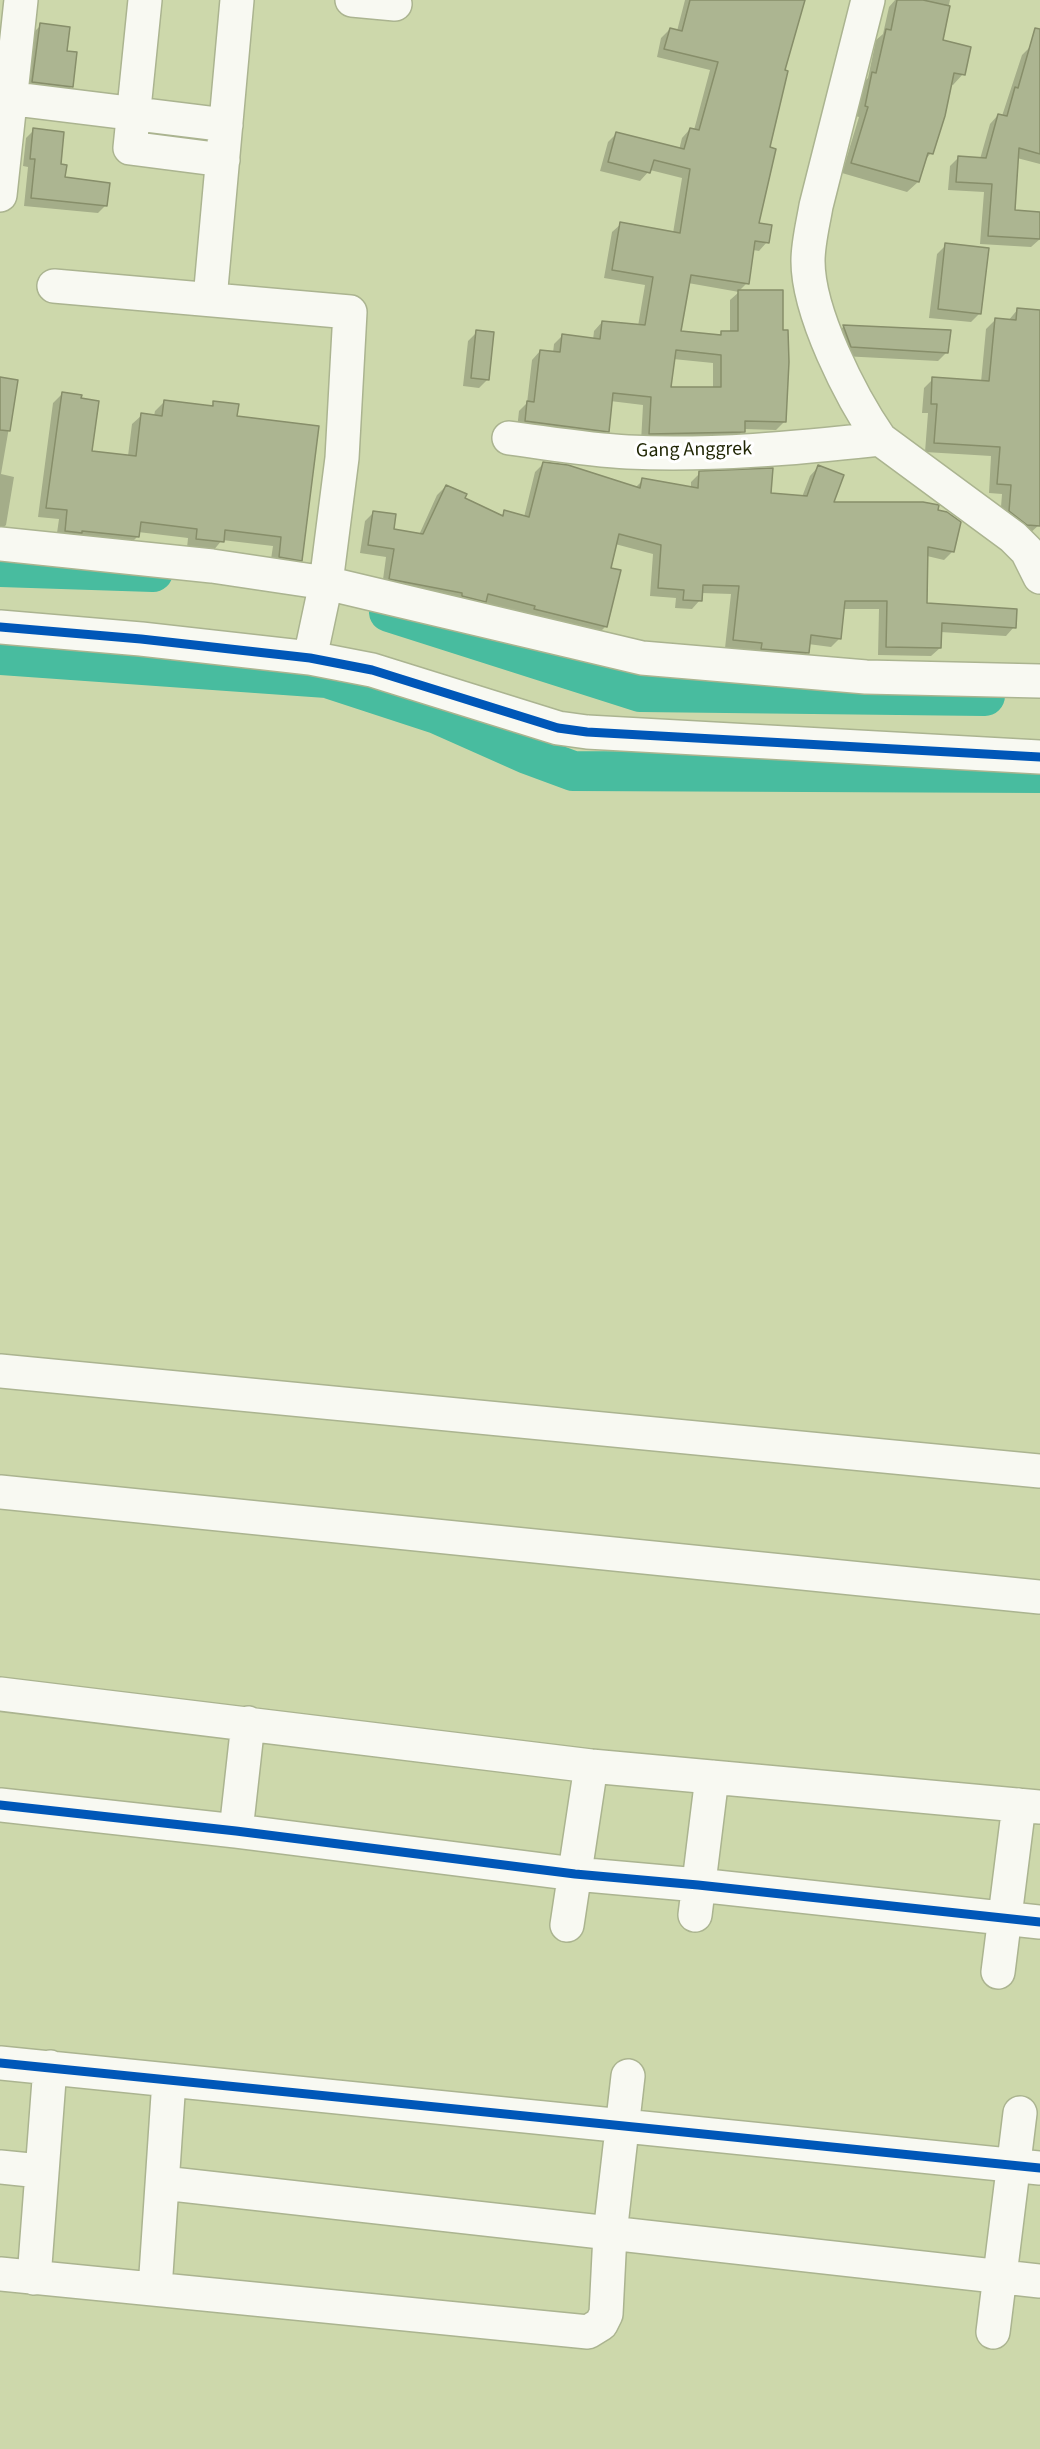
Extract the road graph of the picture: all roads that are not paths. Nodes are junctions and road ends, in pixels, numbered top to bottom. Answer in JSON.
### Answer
{"nodes":[{"id":1,"x":21,"y":0,"type":"edge"},
{"id":2,"x":145,"y":0,"type":"edge"},
{"id":3,"x":237,"y":0,"type":"edge"},
{"id":4,"x":352,"y":0,"type":"edge"},
{"id":5,"x":868,"y":0,"type":"edge"},
{"id":6,"x":395,"y":4,"type":"dead end"},
{"id":7,"x":5,"y":98,"type":"edge"},
{"id":8,"x":133,"y":114,"type":"junction"},
{"id":9,"x":226,"y":125,"type":"junction"},
{"id":10,"x":222,"y":160,"type":"junction"},
{"id":11,"x":0,"y":195,"type":"edge"},
{"id":12,"x":54,"y":286,"type":"dead end"},
{"id":13,"x":210,"y":299,"type":"junction"},
{"id":14,"x":509,"y":438,"type":"dead end"},
{"id":15,"x":880,"y":439,"type":"junction"},
{"id":16,"x":0,"y":544,"type":"edge"},
{"id":17,"x":1039,"y":570,"type":"edge"},
{"id":18,"x":325,"y":589,"type":"junction"},
{"id":19,"x":0,"y":627,"type":"edge"},
{"id":20,"x":313,"y":644,"type":"junction"},
{"id":21,"x":1040,"y":681,"type":"edge"},
{"id":22,"x":1040,"y":757,"type":"edge"},
{"id":23,"x":0,"y":1371,"type":"edge"},
{"id":24,"x":1040,"y":1471,"type":"edge"},
{"id":25,"x":0,"y":1492,"type":"edge"},
{"id":26,"x":1040,"y":1597,"type":"edge"},
{"id":27,"x":0,"y":1694,"type":"edge"},
{"id":28,"x":248,"y":1723,"type":"junction"},
{"id":29,"x":591,"y":1766,"type":"junction"},
{"id":30,"x":712,"y":1778,"type":"junction"},
{"id":31,"x":0,"y":1805,"type":"edge"},
{"id":32,"x":1030,"y":1806,"type":"edge"},
{"id":33,"x":236,"y":1831,"type":"junction"},
{"id":34,"x":575,"y":1874,"type":"junction"},
{"id":35,"x":696,"y":1900,"type":"junction"},
{"id":36,"x":1005,"y":1916,"type":"junction"},
{"id":37,"x":1040,"y":1922,"type":"edge"},
{"id":38,"x":567,"y":1925,"type":"dead end"},
{"id":39,"x":998,"y":1972,"type":"dead end"},
{"id":40,"x":0,"y":2062,"type":"edge"},
{"id":41,"x":50,"y":2067,"type":"junction"},
{"id":42,"x":628,"y":2076,"type":"dead end"},
{"id":43,"x":169,"y":2080,"type":"junction"},
{"id":44,"x":1020,"y":2113,"type":"dead end"},
{"id":45,"x":623,"y":2126,"type":"junction"},
{"id":46,"x":1026,"y":2166,"type":"edge"},
{"id":47,"x":0,"y":2167,"type":"edge"},
{"id":48,"x":40,"y":2171,"type":"junction"},
{"id":49,"x":163,"y":2183,"type":"junction"},
{"id":50,"x":610,"y":2234,"type":"junction"},
{"id":51,"x":0,"y":2274,"type":"edge"},
{"id":52,"x":1000,"y":2276,"type":"junction"},
{"id":53,"x":34,"y":2278,"type":"junction"},
{"id":54,"x":1040,"y":2281,"type":"edge"},
{"id":55,"x":155,"y":2289,"type":"junction"},
{"id":56,"x":993,"y":2332,"type":"dead end"}],
"edges":[{"from":1,"to":7,"type":"street"},
{"from":2,"to":8,"type":"street"},
{"from":3,"to":9,"type":"street"},
{"from":4,"to":6,"type":"street"},
{"from":5,"to":15,"type":"street"},
{"from":7,"to":8,"type":"street"},
{"from":7,"to":11,"type":"street"},
{"from":8,"to":9,"type":"street"},
{"from":8,"to":10,"type":"street"},
{"from":9,"to":10,"type":"street"},
{"from":10,"to":13,"type":"street"},
{"from":12,"to":13,"type":"street"},
{"from":13,"to":18,"type":"street"},
{"from":14,"to":15,"type":"street","name":"Gang Anggrek"},
{"from":15,"to":17,"type":"street"},
{"from":16,"to":18,"type":"street"},
{"from":18,"to":20,"type":"street"},
{"from":18,"to":21,"type":"street"},
{"from":19,"to":20,"type":"street"},
{"from":20,"to":22,"type":"street"},
{"from":23,"to":24,"type":"street"},
{"from":25,"to":26,"type":"street"},
{"from":27,"to":28,"type":"street"},
{"from":28,"to":29,"type":"street"},
{"from":28,"to":33,"type":"street"},
{"from":29,"to":30,"type":"street"},
{"from":29,"to":34,"type":"street"},
{"from":30,"to":32,"type":"street"},
{"from":30,"to":35,"type":"street"},
{"from":31,"to":33,"type":"street"},
{"from":32,"to":36,"type":"street"},
{"from":33,"to":34,"type":"street"},
{"from":34,"to":35,"type":"street"},
{"from":34,"to":38,"type":"street"},
{"from":35,"to":36,"type":"street"},
{"from":36,"to":37,"type":"street"},
{"from":36,"to":39,"type":"street"},
{"from":40,"to":41,"type":"street"},
{"from":41,"to":43,"type":"street"},
{"from":41,"to":48,"type":"street"},
{"from":42,"to":45,"type":"street"},
{"from":43,"to":45,"type":"street"},
{"from":43,"to":49,"type":"street"},
{"from":44,"to":46,"type":"street"},
{"from":45,"to":46,"type":"street"},
{"from":45,"to":50,"type":"street"},
{"from":46,"to":52,"type":"street"},
{"from":47,"to":48,"type":"street"},
{"from":48,"to":53,"type":"street"},
{"from":49,"to":50,"type":"street"},
{"from":49,"to":55,"type":"street"},
{"from":50,"to":52,"type":"street"},
{"from":50,"to":55,"type":"street"},
{"from":51,"to":53,"type":"street"},
{"from":52,"to":54,"type":"street"},
{"from":52,"to":56,"type":"street"},
{"from":53,"to":55,"type":"street"}]}
